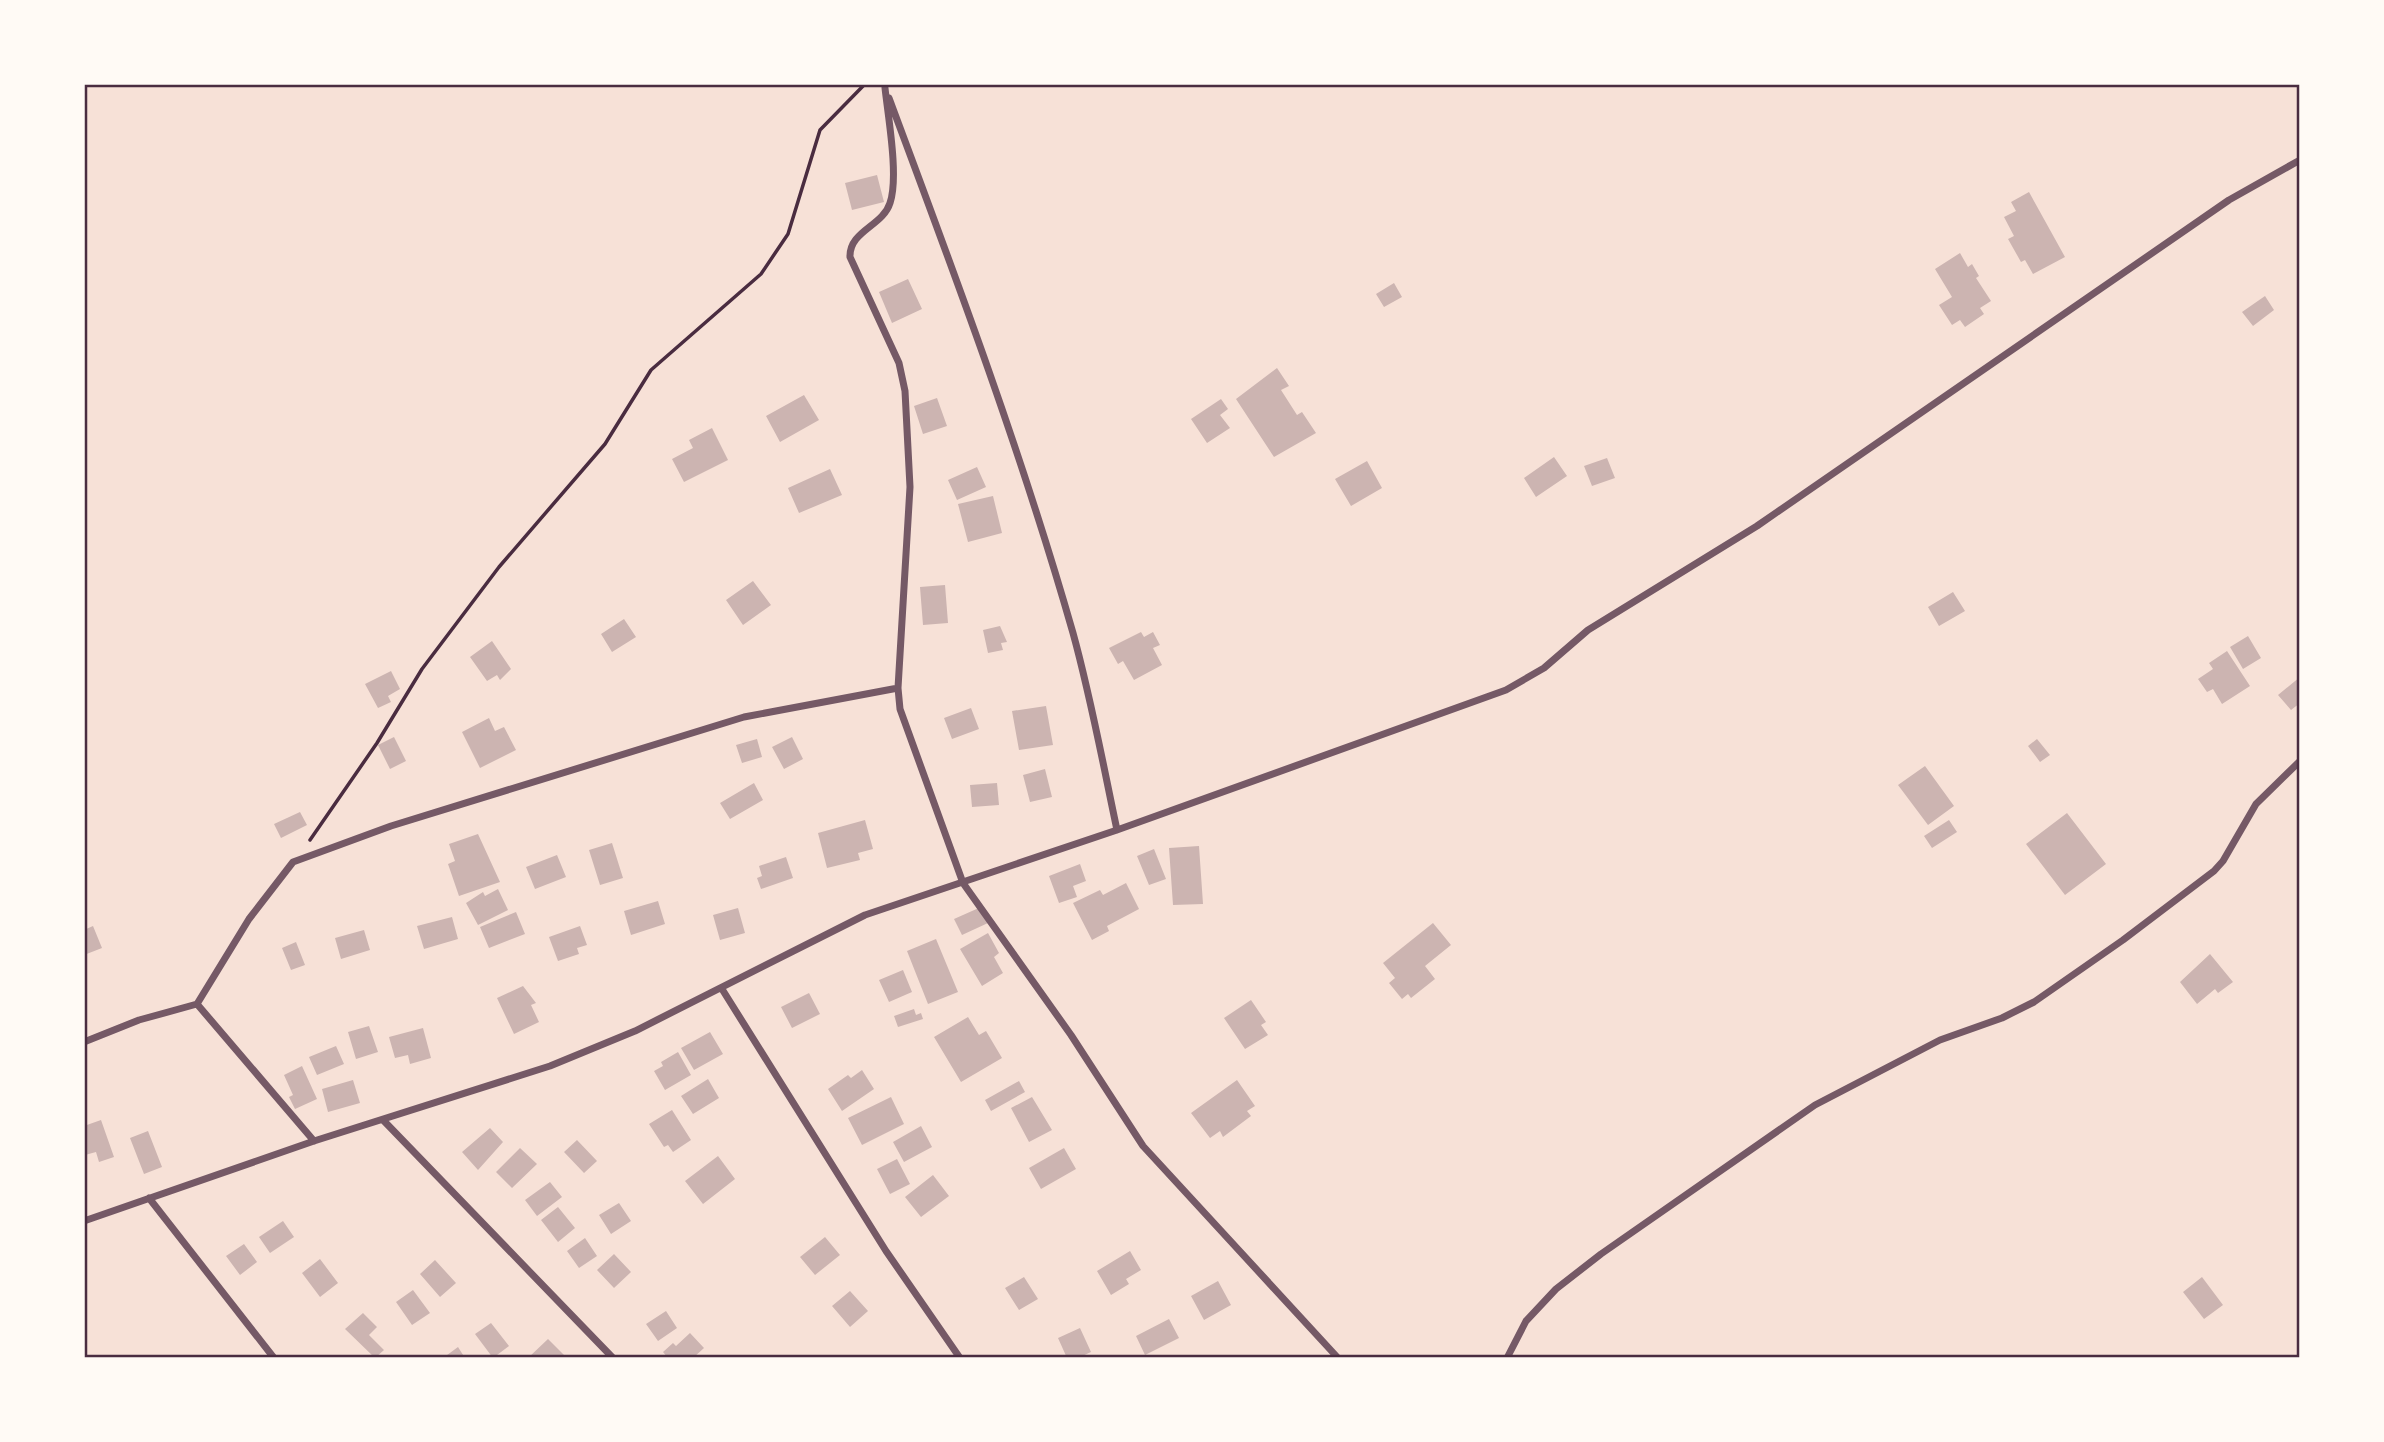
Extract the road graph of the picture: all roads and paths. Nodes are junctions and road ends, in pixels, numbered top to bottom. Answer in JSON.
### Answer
{"nodes":[{"id":1,"x":865,"y":84,"type":"edge"},
{"id":2,"x":884,"y":86,"type":"edge"},
{"id":3,"x":2300,"y":160,"type":"edge"},
{"id":4,"x":898,"y":688,"type":"junction"},
{"id":5,"x":2300,"y":761,"type":"edge"},
{"id":6,"x":1116,"y":830,"type":"junction"},
{"id":7,"x":308,"y":842,"type":"dead end"},
{"id":8,"x":963,"y":883,"type":"junction"},
{"id":9,"x":722,"y":989,"type":"junction"},
{"id":10,"x":197,"y":1004,"type":"junction"},
{"id":11,"x":84,"y":1042,"type":"edge"},
{"id":12,"x":384,"y":1121,"type":"junction"},
{"id":13,"x":314,"y":1140,"type":"junction"},
{"id":14,"x":149,"y":1198,"type":"junction"},
{"id":15,"x":84,"y":1221,"type":"edge"},
{"id":16,"x":274,"y":1358,"type":"edge"},
{"id":17,"x":613,"y":1358,"type":"edge"},
{"id":18,"x":960,"y":1358,"type":"edge"},
{"id":19,"x":1338,"y":1358,"type":"edge"},
{"id":20,"x":1507,"y":1358,"type":"edge"}],
"edges":[{"from":1,"to":7,"type":"path"},
{"from":2,"to":4,"type":"street"},
{"from":2,"to":6,"type":"street"},
{"from":3,"to":6,"type":"street"},
{"from":4,"to":8,"type":"street"},
{"from":4,"to":10,"type":"street"},
{"from":5,"to":20,"type":"street"},
{"from":6,"to":8,"type":"street"},
{"from":8,"to":9,"type":"street"},
{"from":8,"to":19,"type":"street"},
{"from":9,"to":12,"type":"street"},
{"from":9,"to":18,"type":"street"},
{"from":10,"to":11,"type":"street"},
{"from":10,"to":13,"type":"street"},
{"from":12,"to":13,"type":"street"},
{"from":12,"to":17,"type":"street"},
{"from":13,"to":14,"type":"street"},
{"from":14,"to":15,"type":"street"},
{"from":14,"to":16,"type":"street"}]}
